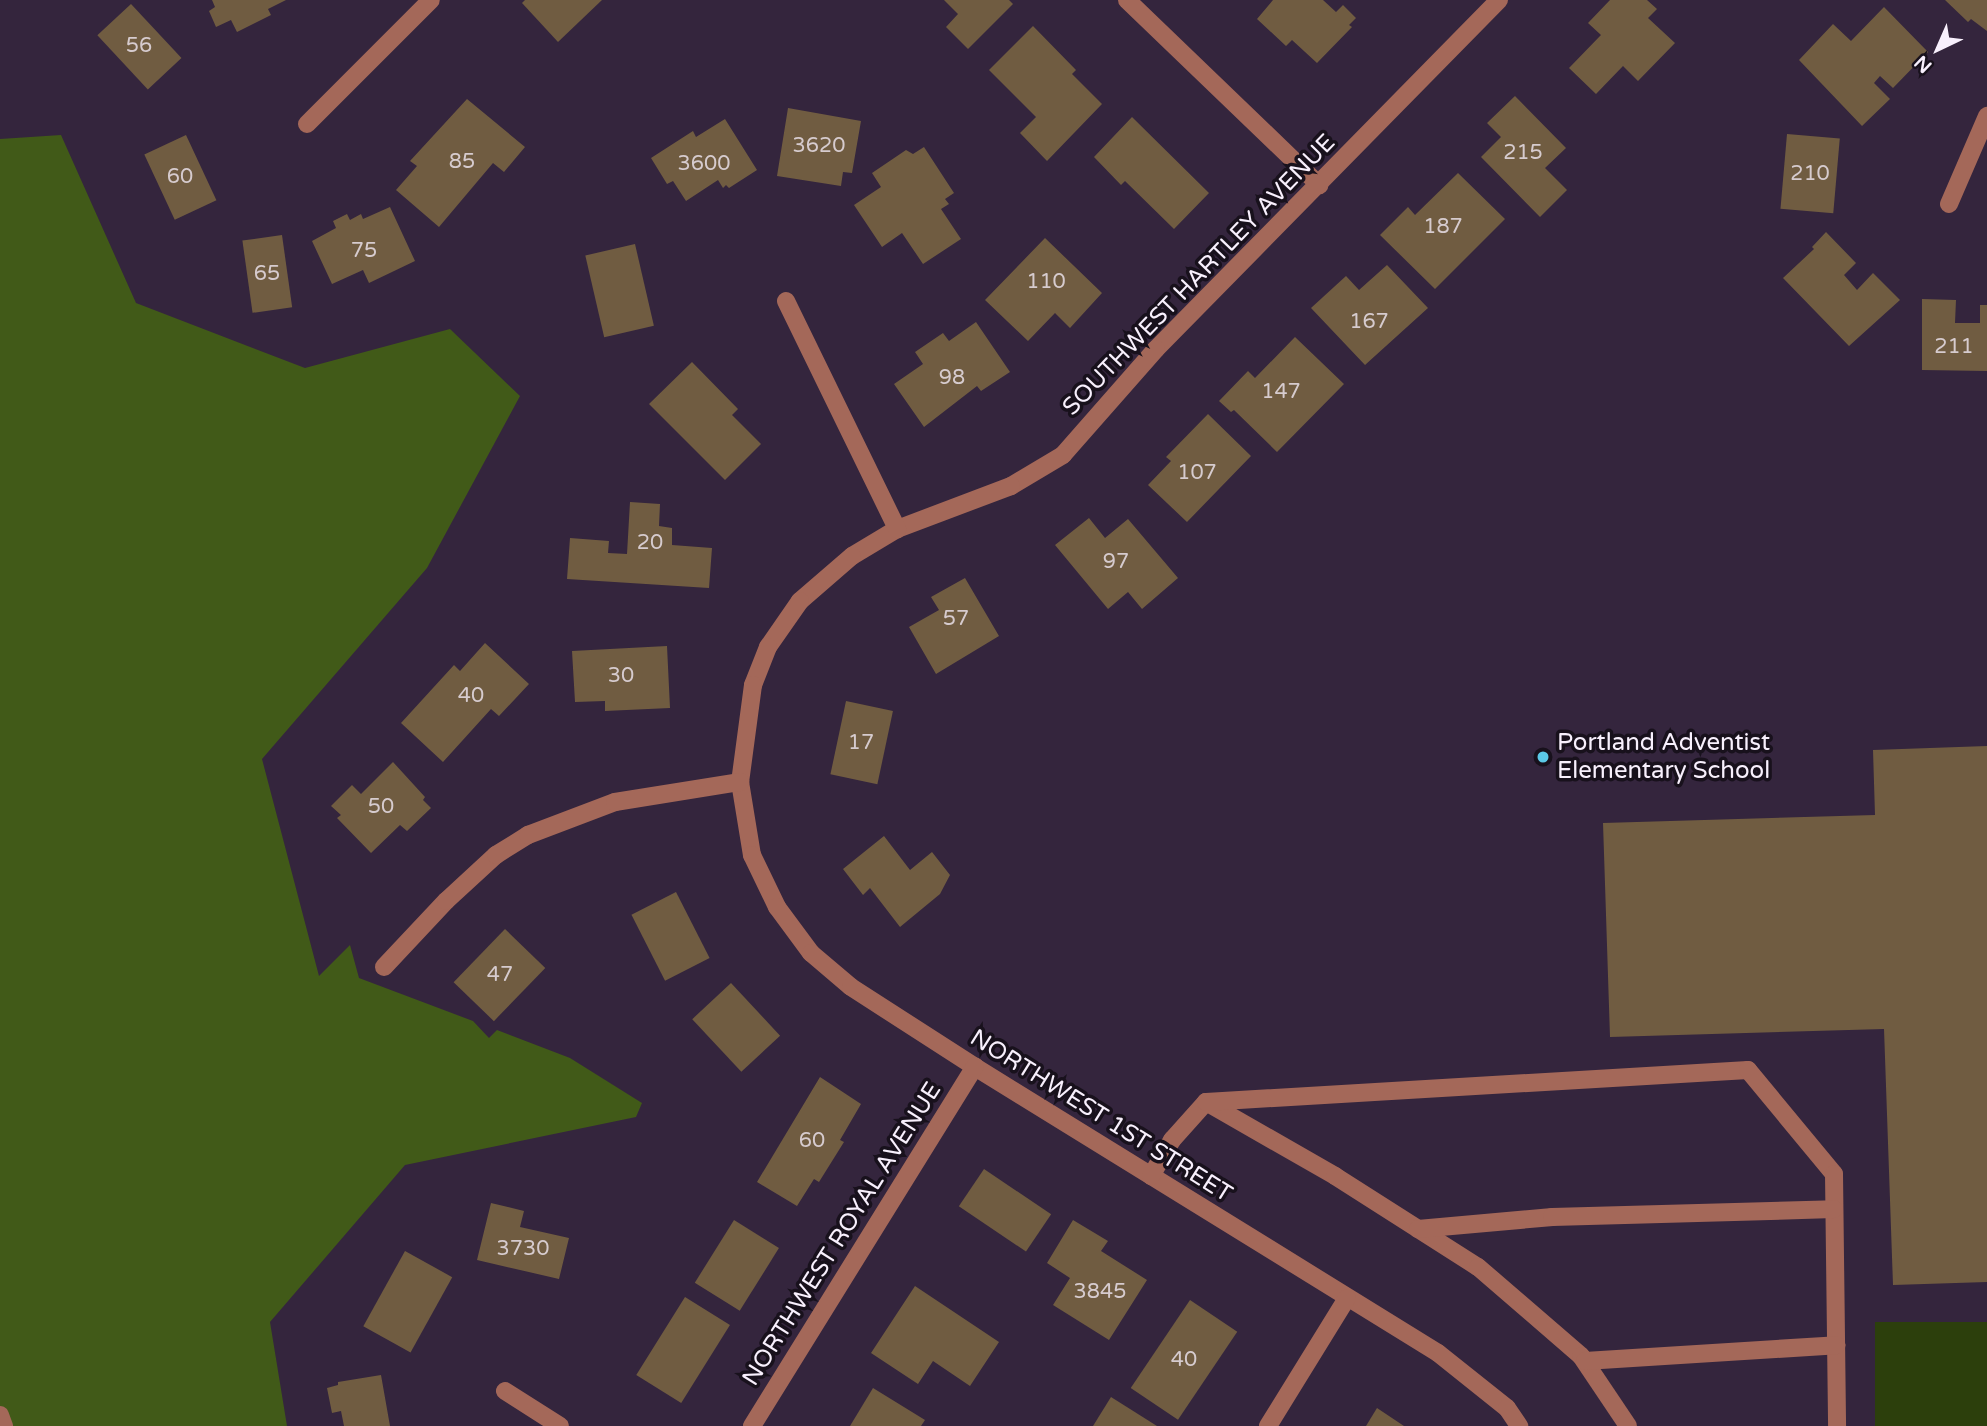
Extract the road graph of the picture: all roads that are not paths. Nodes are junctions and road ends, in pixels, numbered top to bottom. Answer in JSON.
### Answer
{"nodes":[{"id":1,"x":1127,"y":0,"type":"edge"},
{"id":2,"x":1499,"y":0,"type":"edge"},
{"id":3,"x":424,"y":2,"type":"edge"},
{"id":4,"x":1987,"y":116,"type":"edge"},
{"id":5,"x":307,"y":124,"type":"dead end"},
{"id":6,"x":1319,"y":185,"type":"junction"},
{"id":7,"x":1948,"y":204,"type":"dead end"},
{"id":8,"x":786,"y":301,"type":"dead end"},
{"id":9,"x":897,"y":529,"type":"junction"},
{"id":10,"x":740,"y":782,"type":"junction"},
{"id":11,"x":384,"y":967,"type":"dead end"},
{"id":12,"x":975,"y":1068,"type":"junction"},
{"id":13,"x":1206,"y":1102,"type":"junction"},
{"id":14,"x":1151,"y":1177,"type":"junction"},
{"id":15,"x":1834,"y":1209,"type":"junction"},
{"id":16,"x":1418,"y":1229,"type":"junction"},
{"id":17,"x":1347,"y":1298,"type":"junction"},
{"id":18,"x":1836,"y":1345,"type":"junction"},
{"id":19,"x":1585,"y":1361,"type":"junction"},
{"id":20,"x":505,"y":1391,"type":"dead end"},
{"id":21,"x":0,"y":1415,"type":"edge"},
{"id":22,"x":4,"y":1426,"type":"edge"},
{"id":23,"x":560,"y":1426,"type":"edge"},
{"id":24,"x":752,"y":1426,"type":"edge"},
{"id":25,"x":1268,"y":1426,"type":"edge"},
{"id":26,"x":1520,"y":1426,"type":"edge"},
{"id":27,"x":1628,"y":1426,"type":"edge"},
{"id":28,"x":1837,"y":1426,"type":"edge"}],
"edges":[{"from":1,"to":6,"type":"street"},
{"from":2,"to":6,"type":"street","name":"SOUTHWEST HARTLEY AVENUE"},
{"from":3,"to":5,"type":"street"},
{"from":4,"to":7,"type":"street"},
{"from":6,"to":9,"type":"street","name":"SOUTHWEST HARTLEY AVENUE"},
{"from":8,"to":9,"type":"street"},
{"from":9,"to":10,"type":"street","name":"SOUTHWEST HARTLEY AVENUE"},
{"from":10,"to":11,"type":"street"},
{"from":10,"to":12,"type":"street","name":"NORTHWEST 1ST STREET"},
{"from":12,"to":14,"type":"street","name":"NORTHWEST 1ST STREET"},
{"from":12,"to":24,"type":"street","name":"NORTHWEST ROYAL AVENUE"},
{"from":13,"to":14,"type":"street"},
{"from":13,"to":15,"type":"street"},
{"from":13,"to":16,"type":"street"},
{"from":14,"to":17,"type":"street","name":"NORTHWEST 1ST STREET"},
{"from":15,"to":16,"type":"street"},
{"from":15,"to":18,"type":"street"},
{"from":16,"to":19,"type":"street"},
{"from":17,"to":25,"type":"street"},
{"from":17,"to":26,"type":"street","name":"NORTHWEST 1ST STREET"},
{"from":18,"to":19,"type":"street"},
{"from":18,"to":28,"type":"street"},
{"from":19,"to":27,"type":"street"},
{"from":20,"to":23,"type":"street"},
{"from":21,"to":22,"type":"street"}]}
